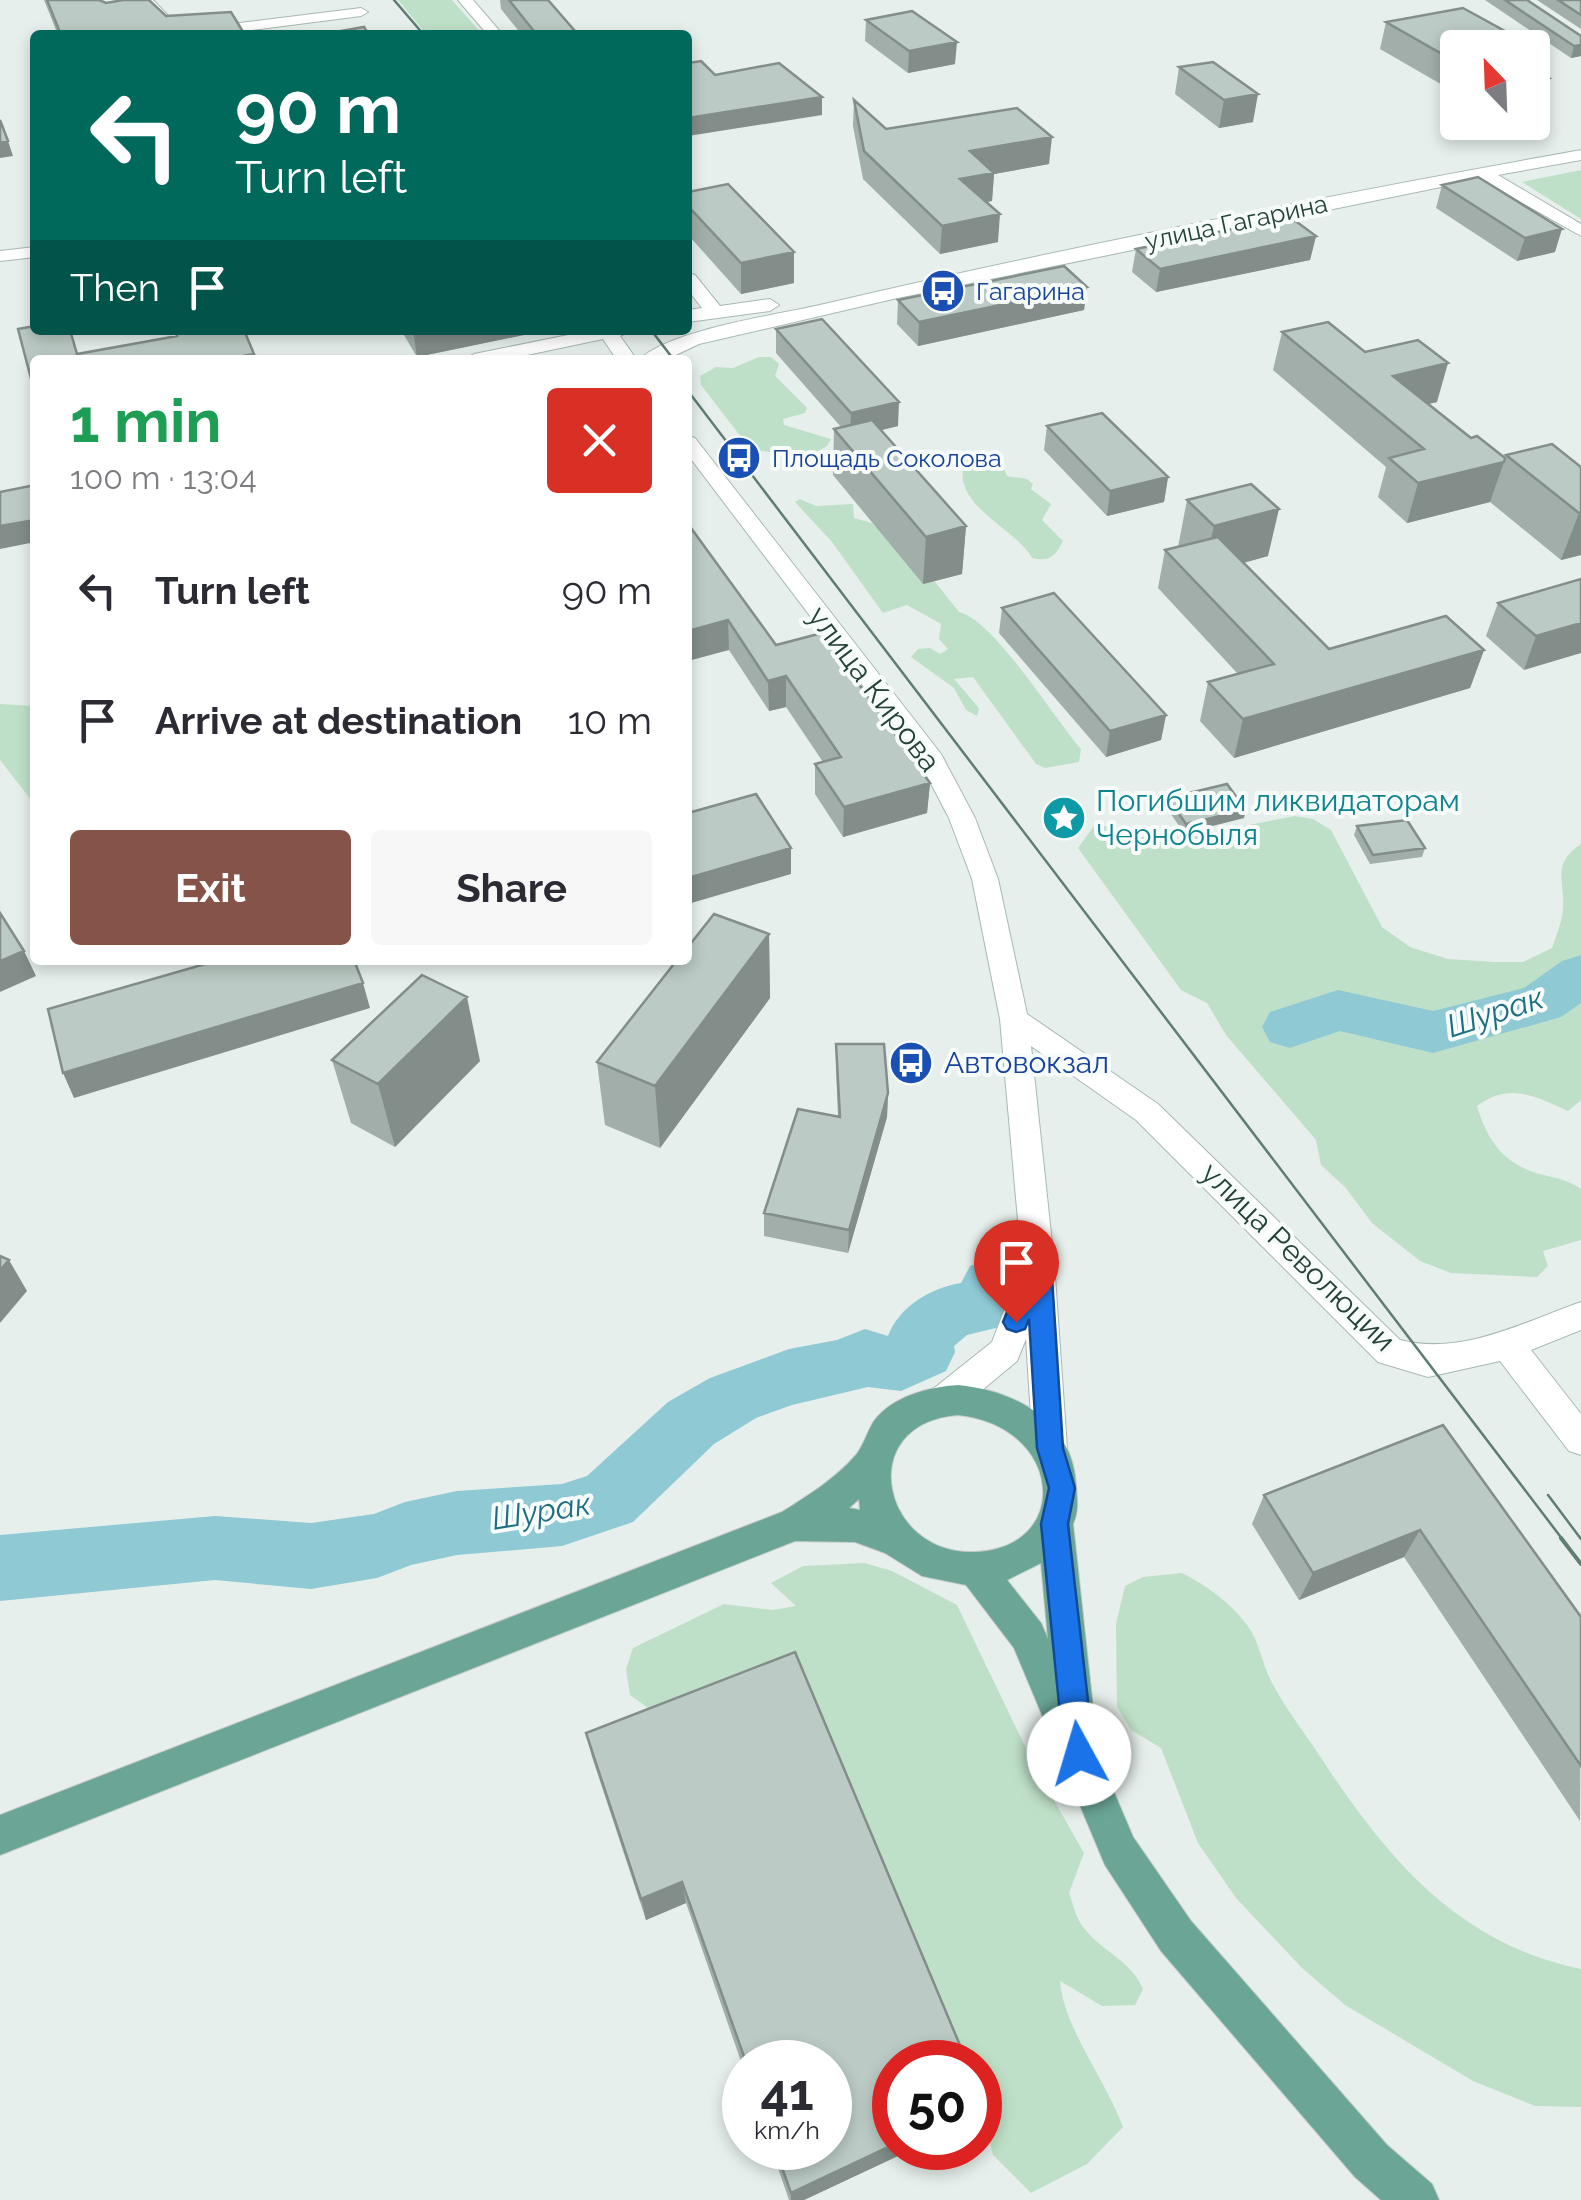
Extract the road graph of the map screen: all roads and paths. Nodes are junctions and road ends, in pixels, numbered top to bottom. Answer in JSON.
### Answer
{"nodes":[{"id":1,"x":145,"y":0,"type":"edge"},
{"id":2,"x":465,"y":0,"type":"edge"},
{"id":3,"x":360,"y":12,"type":"edge"},
{"id":4,"x":173,"y":30,"type":"edge"},
{"id":5,"x":218,"y":30,"type":"edge"},
{"id":6,"x":492,"y":30,"type":"edge"},
{"id":7,"x":1581,"y":155,"type":"edge"},
{"id":8,"x":1486,"y":175,"type":"junction"},
{"id":9,"x":1581,"y":230,"type":"edge"},
{"id":10,"x":30,"y":253,"type":"edge"},
{"id":11,"x":0,"y":256,"type":"edge"},
{"id":12,"x":692,"y":284,"type":"edge"},
{"id":13,"x":893,"y":294,"type":"junction"},
{"id":14,"x":714,"y":311,"type":"junction"},
{"id":15,"x":692,"y":315,"type":"edge"},
{"id":16,"x":593,"y":335,"type":"edge"},
{"id":17,"x":498,"y":355,"type":"edge"},
{"id":18,"x":660,"y":355,"type":"edge"},
{"id":19,"x":692,"y":447,"type":"edge"},
{"id":20,"x":1014,"y":1019,"type":"junction"},
{"id":21,"x":1038,"y":1262,"type":"junction"},
{"id":22,"x":1581,"y":1316,"type":"edge"},
{"id":23,"x":1506,"y":1345,"type":"junction"},
{"id":24,"x":945,"y":1400,"type":"junction"},
{"id":25,"x":1581,"y":1440,"type":"edge"},
{"id":26,"x":1050,"y":1448,"type":"junction"},
{"id":27,"x":872,"y":1461,"type":"junction"},
{"id":28,"x":795,"y":1524,"type":"junction"},
{"id":29,"x":1055,"y":1524,"type":"junction"},
{"id":30,"x":894,"y":1539,"type":"junction"},
{"id":31,"x":978,"y":1572,"type":"junction"},
{"id":32,"x":1079,"y":1754,"type":"junction"},
{"id":33,"x":0,"y":1836,"type":"edge"},
{"id":34,"x":1416,"y":2200,"type":"edge"}],
"edges":[{"from":1,"to":4,"type":"street"},
{"from":2,"to":6,"type":"street"},
{"from":3,"to":5,"type":"street"},
{"from":7,"to":8,"type":"street","name":"улица Гагарина"},
{"from":8,"to":9,"type":"street"},
{"from":8,"to":13,"type":"street","name":"улица Гагарина"},
{"from":10,"to":11,"type":"street"},
{"from":12,"to":14,"type":"street"},
{"from":13,"to":14,"type":"street","name":"улица Гагарина"},
{"from":13,"to":18,"type":"street","name":"улица Гагарина"},
{"from":14,"to":15,"type":"street","name":"улица Гагарина"},
{"from":16,"to":17,"type":"street"},
{"from":19,"to":20,"type":"street","name":"улица Кирова"},
{"from":20,"to":21,"type":"street","name":"улица Кирова"},
{"from":20,"to":23,"type":"street","name":"улица Революции"},
{"from":21,"to":24,"type":"street"},
{"from":21,"to":26,"type":"street","name":"улица Кирова"},
{"from":22,"to":23,"type":"street","name":"улица Революции"},
{"from":23,"to":25,"type":"street"},
{"from":24,"to":26,"type":"main road"},
{"from":24,"to":27,"type":"main road"},
{"from":26,"to":29,"type":"main road"},
{"from":27,"to":28,"type":"main road"},
{"from":27,"to":30,"type":"main road"},
{"from":28,"to":30,"type":"main road"},
{"from":28,"to":33,"type":"main road"},
{"from":29,"to":31,"type":"main road"},
{"from":29,"to":32,"type":"main road"},
{"from":30,"to":31,"type":"main road"},
{"from":31,"to":32,"type":"main road"},
{"from":32,"to":34,"type":"main road"}]}
